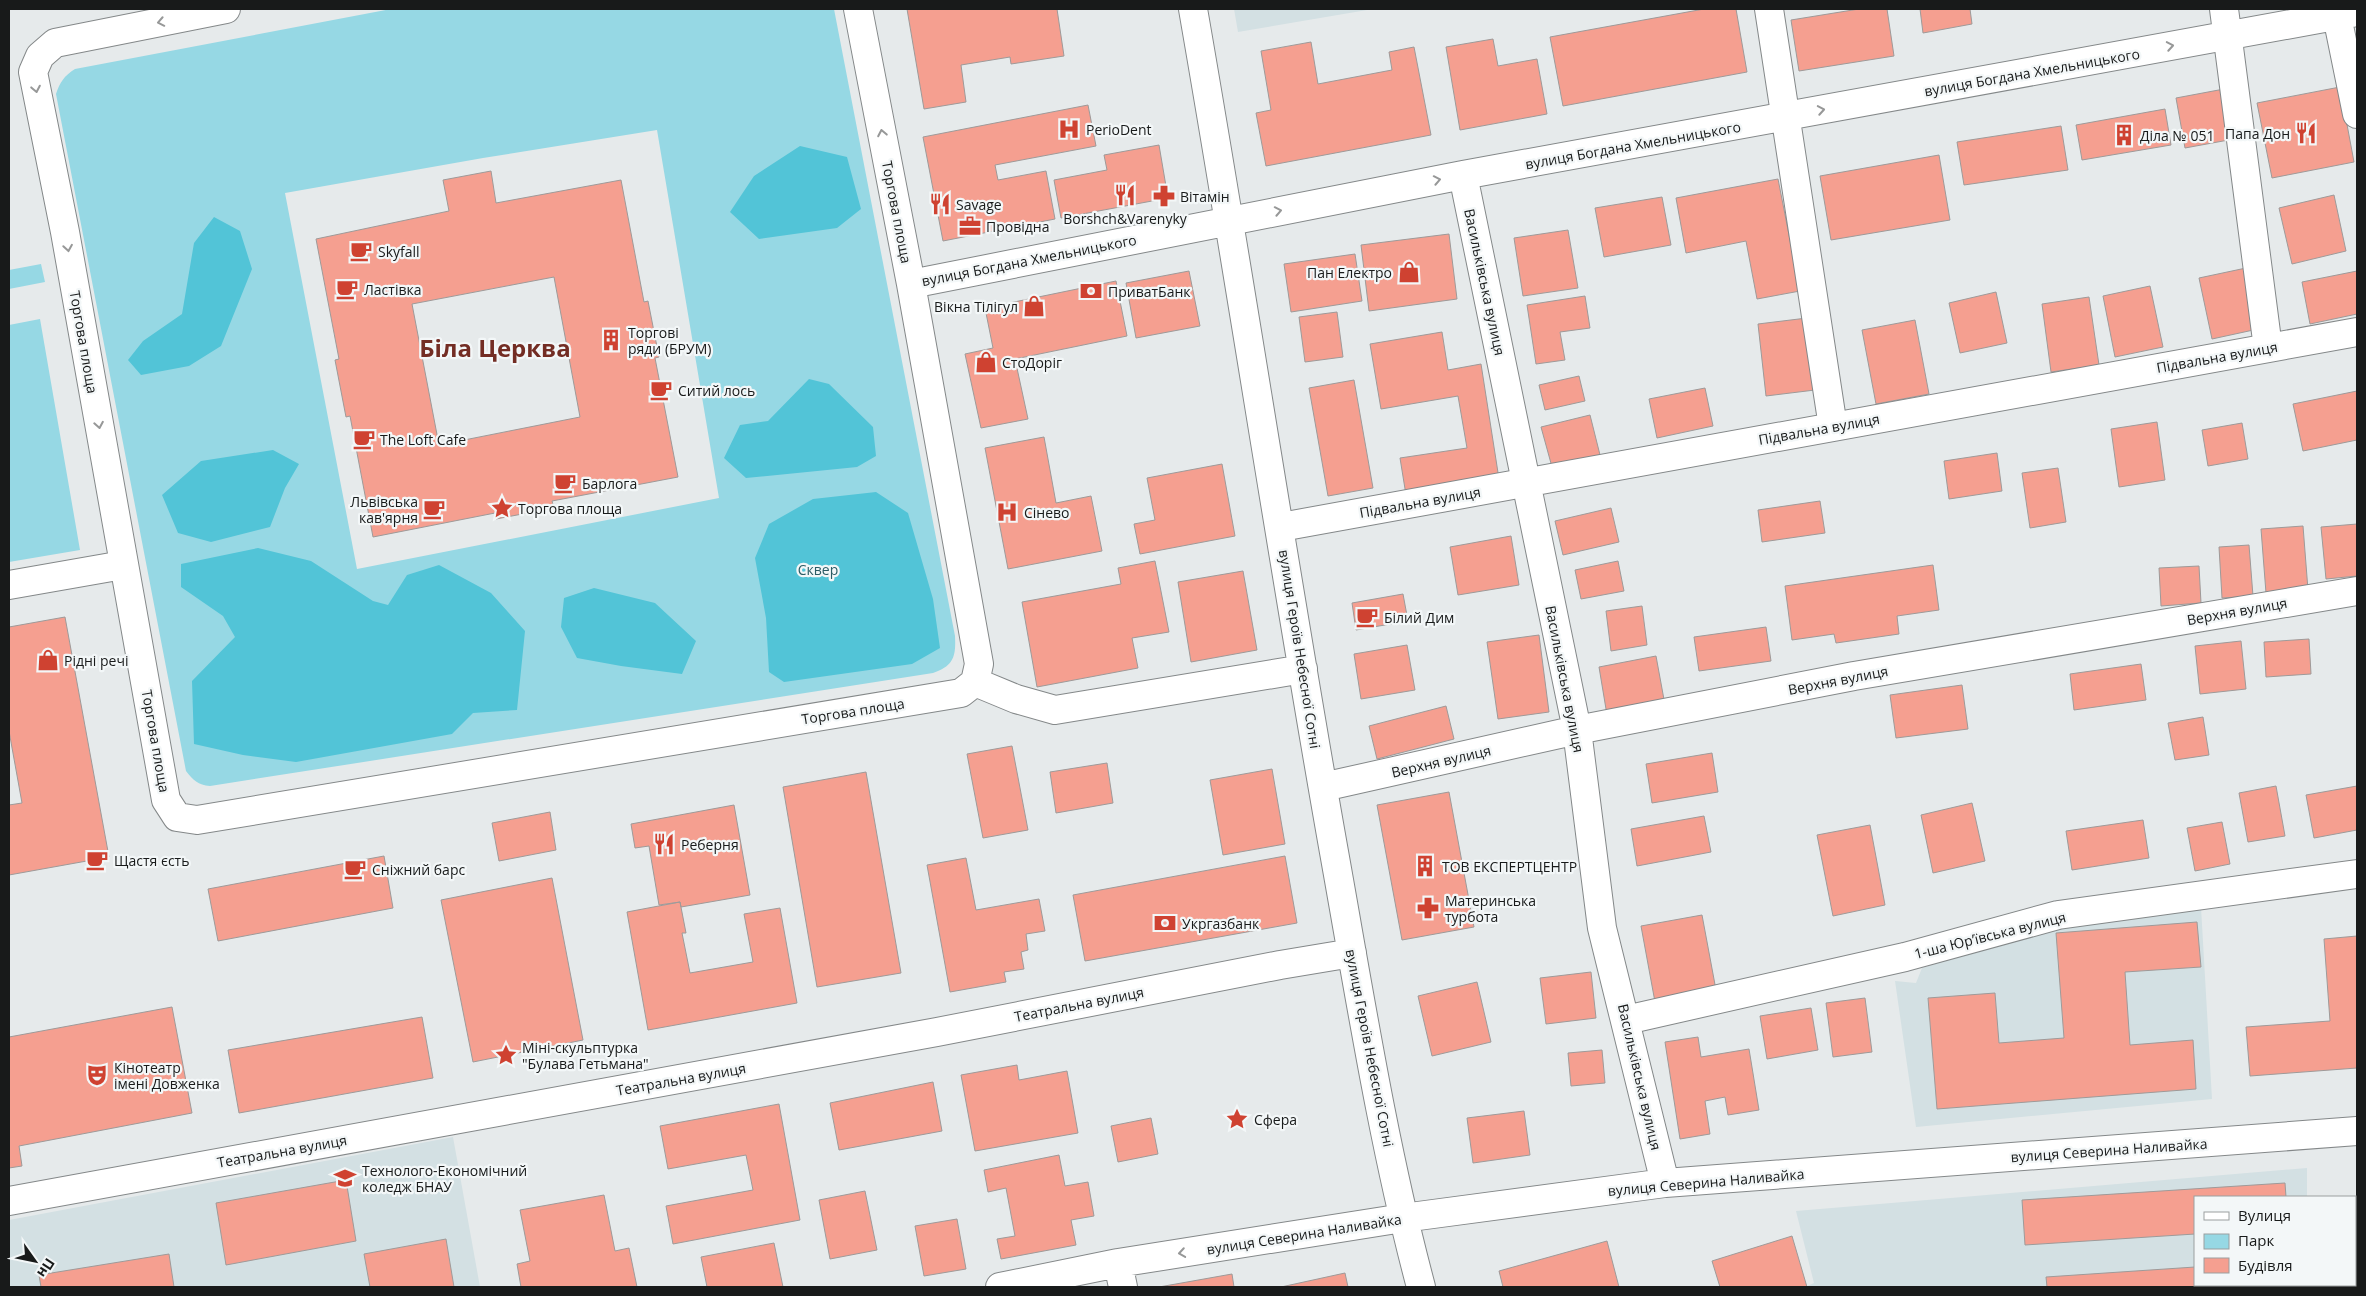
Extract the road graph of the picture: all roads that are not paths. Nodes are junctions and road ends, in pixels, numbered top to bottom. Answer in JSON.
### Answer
{"nodes":[{"id":1,"x":226,"y":9,"type":"edge"},
{"id":2,"x":858,"y":9,"type":"edge"},
{"id":3,"x":1194,"y":9,"type":"edge"},
{"id":4,"x":1768,"y":9,"type":"edge"},
{"id":5,"x":2224,"y":9,"type":"edge"},
{"id":6,"x":2347,"y":14,"type":"edge"},
{"id":7,"x":2228,"y":36,"type":"junction"},
{"id":8,"x":2357,"y":114,"type":"edge"},
{"id":9,"x":1786,"y":117,"type":"junction"},
{"id":10,"x":1463,"y":176,"type":"junction"},
{"id":11,"x":1230,"y":220,"type":"junction"},
{"id":12,"x":911,"y":284,"type":"junction"},
{"id":13,"x":2357,"y":332,"type":"edge"},
{"id":14,"x":2268,"y":348,"type":"junction"},
{"id":15,"x":1833,"y":427,"type":"junction"},
{"id":16,"x":1526,"y":483,"type":"junction"},
{"id":17,"x":1280,"y":527,"type":"junction"},
{"id":18,"x":123,"y":565,"type":"junction"},
{"id":19,"x":9,"y":585,"type":"edge"},
{"id":20,"x":2357,"y":590,"type":"edge"},
{"id":21,"x":1303,"y":669,"type":"junction"},
{"id":22,"x":975,"y":682,"type":"junction"},
{"id":23,"x":1577,"y":730,"type":"junction"},
{"id":24,"x":1323,"y":787,"type":"junction"},
{"id":25,"x":2357,"y":874,"type":"edge"},
{"id":26,"x":1352,"y":953,"type":"junction"},
{"id":27,"x":1626,"y":1020,"type":"junction"},
{"id":28,"x":2357,"y":1131,"type":"edge"},
{"id":29,"x":1665,"y":1183,"type":"junction"},
{"id":30,"x":9,"y":1201,"type":"edge"},
{"id":31,"x":1403,"y":1218,"type":"junction"},
{"id":32,"x":1120,"y":1275,"type":"edge"},
{"id":33,"x":1002,"y":1287,"type":"edge"},
{"id":34,"x":1421,"y":1287,"type":"edge"}],
"edges":[{"from":1,"to":18,"type":"street","name":"Торгова площа","one_way":true},
{"from":12,"to":2,"type":"street","name":"Торгова площа","one_way":true},
{"from":3,"to":11,"type":"street","name":"вулиця Героїв Небесної Сотні"},
{"from":4,"to":9,"type":"street"},
{"from":5,"to":7,"type":"street"},
{"from":6,"to":7,"type":"street","name":"вулиця Богдана Хмельницького"},
{"from":6,"to":8,"type":"street"},
{"from":9,"to":7,"type":"street","name":"вулиця Богдана Хмельницького","one_way":true},
{"from":7,"to":14,"type":"street"},
{"from":9,"to":10,"type":"street","name":"вулиця Богдана Хмельницького"},
{"from":9,"to":15,"type":"street"},
{"from":11,"to":10,"type":"street","name":"вулиця Богдана Хмельницького","one_way":true},
{"from":10,"to":16,"type":"street","name":"Васильківська вулиця"},
{"from":11,"to":12,"type":"street","name":"вулиця Богдана Хмельницького"},
{"from":11,"to":17,"type":"street","name":"вулиця Героїв Небесної Сотні"},
{"from":12,"to":22,"type":"street","name":"Торгова площа"},
{"from":13,"to":14,"type":"street","name":"Підвальна вулиця"},
{"from":14,"to":15,"type":"street","name":"Підвальна вулиця"},
{"from":15,"to":16,"type":"street","name":"Підвальна вулиця"},
{"from":16,"to":17,"type":"street","name":"Підвальна вулиця"},
{"from":16,"to":23,"type":"street","name":"Васильківська вулиця"},
{"from":17,"to":21,"type":"street","name":"вулиця Героїв Небесної Сотні"},
{"from":18,"to":19,"type":"street"},
{"from":18,"to":22,"type":"street","name":"Торгова площа"},
{"from":20,"to":23,"type":"street","name":"Верхня вулиця"},
{"from":21,"to":22,"type":"street"},
{"from":21,"to":24,"type":"street","name":"вулиця Героїв Небесної Сотні"},
{"from":23,"to":24,"type":"street","name":"Верхня вулиця"},
{"from":23,"to":27,"type":"street","name":"Васильківська вулиця"},
{"from":24,"to":26,"type":"street","name":"вулиця Героїв Небесної Сотні"},
{"from":25,"to":27,"type":"street","name":"1-ша Юрʼївська вулиця"},
{"from":26,"to":30,"type":"street","name":"Театральна вулиця"},
{"from":26,"to":31,"type":"street","name":"вулиця Героїв Небесної Сотні"},
{"from":27,"to":29,"type":"street","name":"Васильківська вулиця"},
{"from":28,"to":29,"type":"street","name":"вулиця Северина Наливайка"},
{"from":29,"to":31,"type":"street","name":"вулиця Северина Наливайка"},
{"from":31,"to":32,"type":"street","name":"вулиця Северина Наливайка","one_way":true},
{"from":31,"to":34,"type":"street","name":"вулиця Героїв Небесної Сотні"},
{"from":32,"to":33,"type":"street","name":"вулиця Северина Наливайка"}]}
